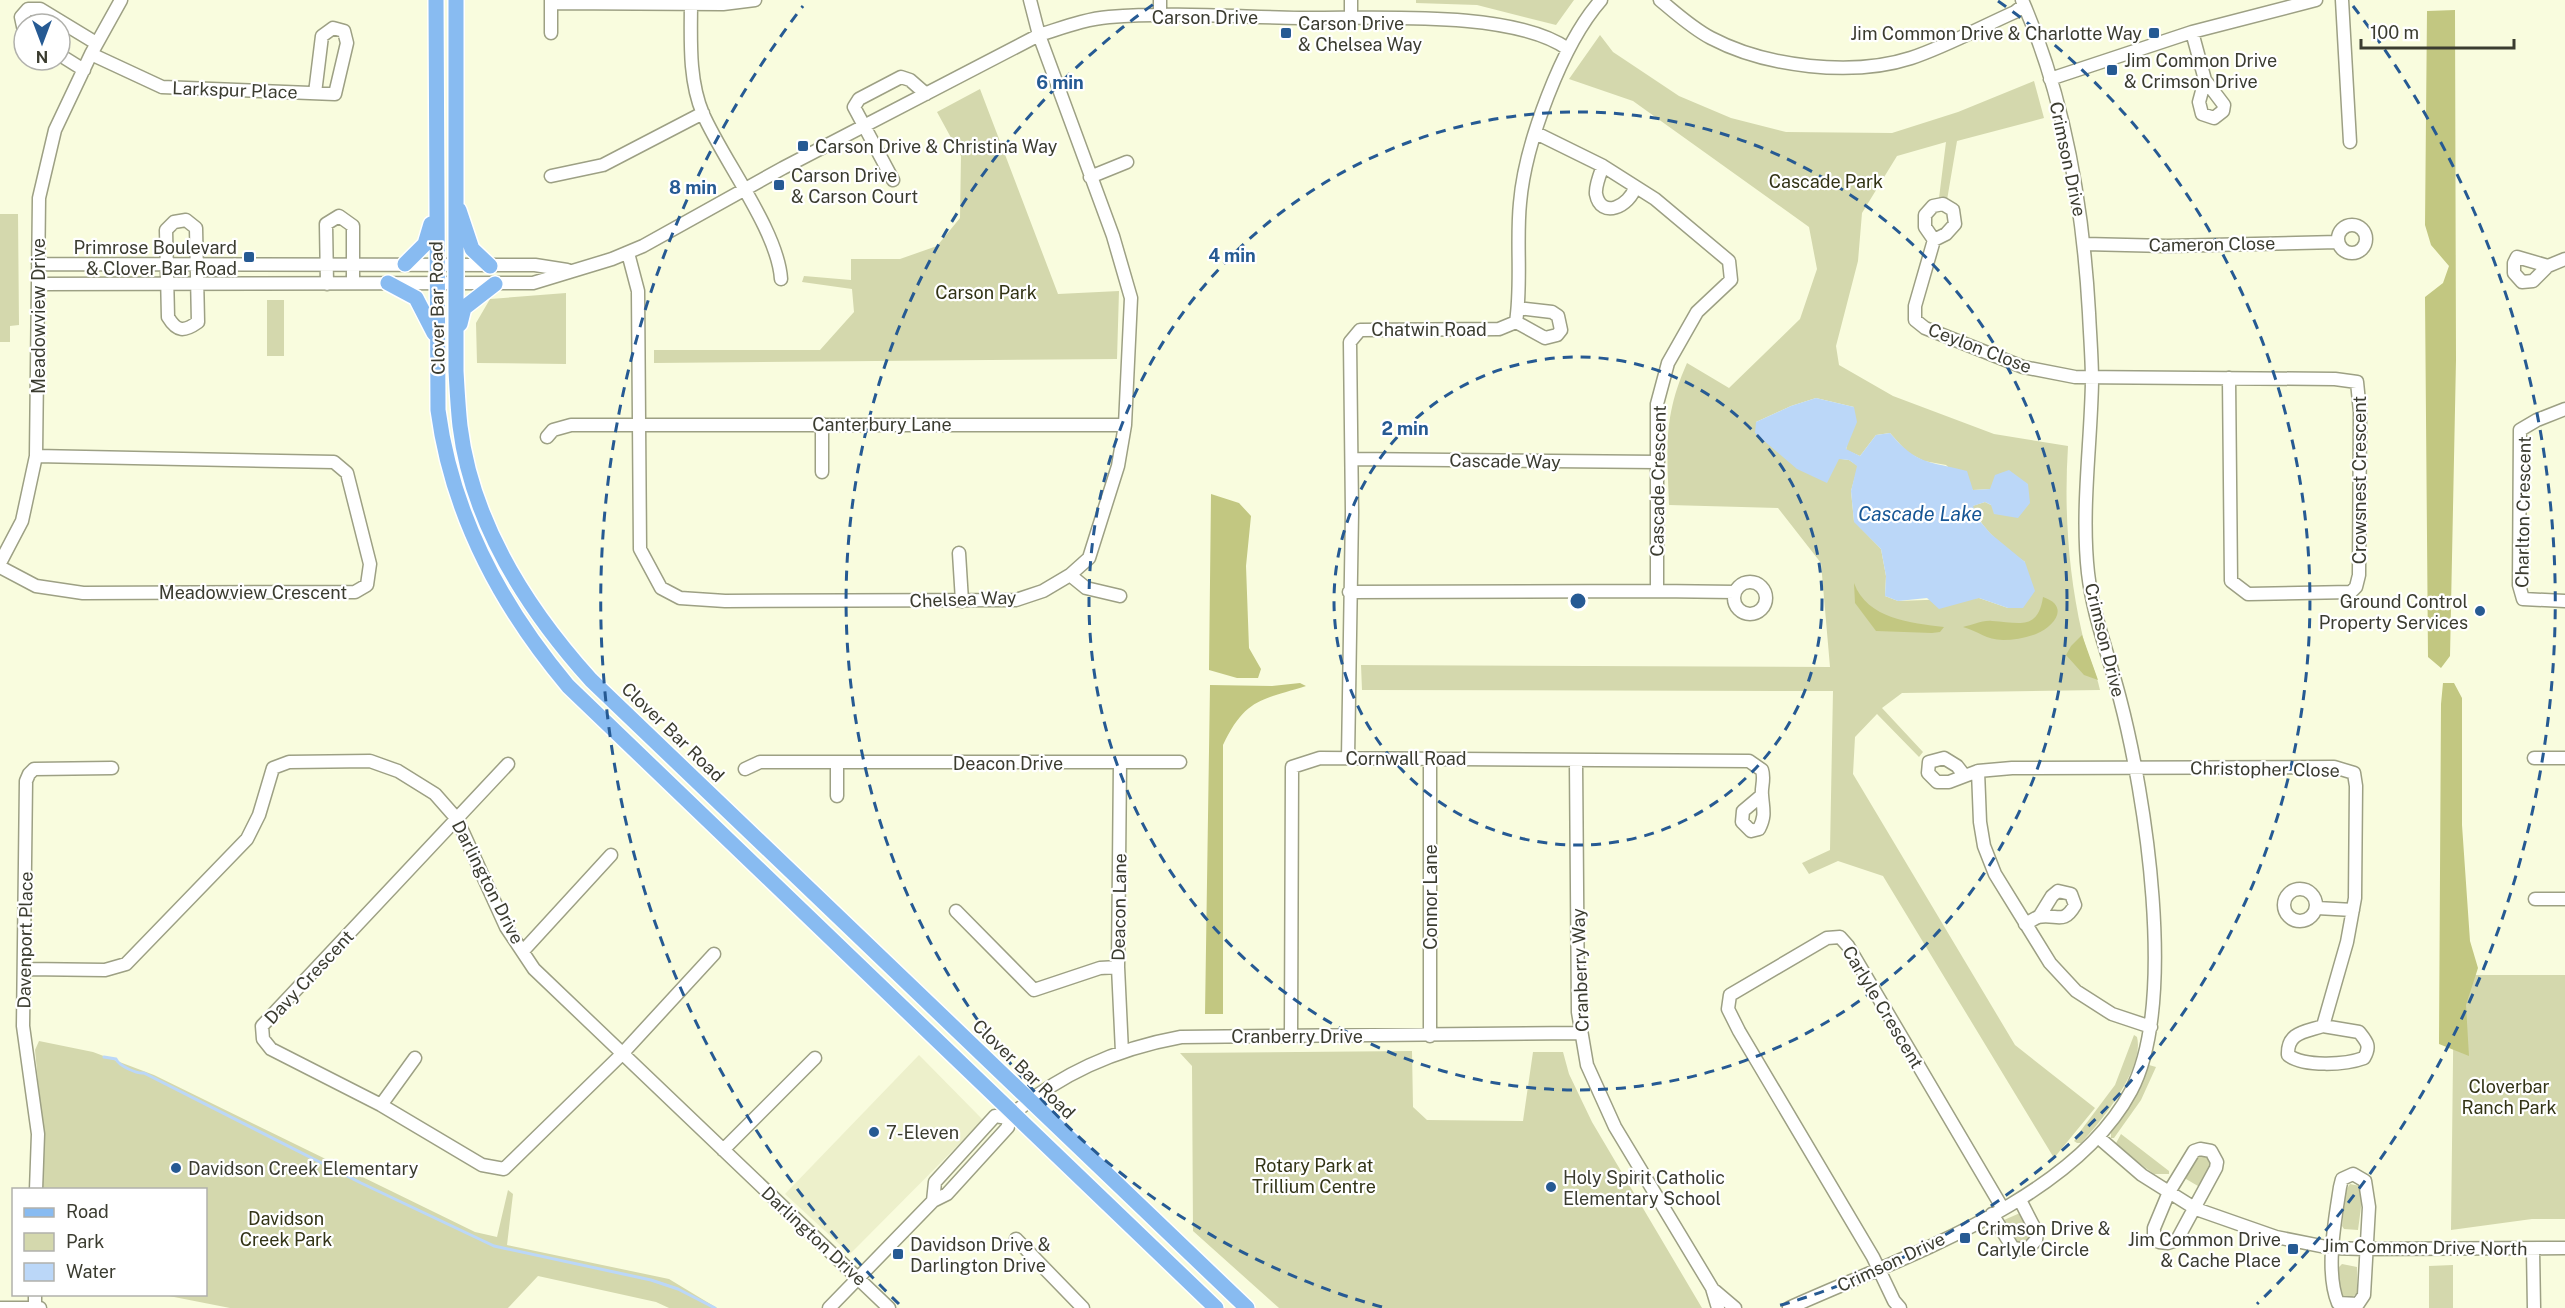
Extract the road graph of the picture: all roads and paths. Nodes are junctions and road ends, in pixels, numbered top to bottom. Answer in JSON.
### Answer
{"nodes":[{"id":1,"x":121,"y":0,"type":"edge"},
{"id":2,"x":436,"y":0,"type":"edge"},
{"id":3,"x":456,"y":0,"type":"edge"},
{"id":4,"x":755,"y":0,"type":"edge"},
{"id":5,"x":1030,"y":0,"type":"edge"},
{"id":6,"x":1160,"y":0,"type":"edge"},
{"id":7,"x":1351,"y":0,"type":"edge"},
{"id":8,"x":1601,"y":0,"type":"edge"},
{"id":9,"x":1660,"y":0,"type":"edge"},
{"id":10,"x":2316,"y":0,"type":"edge"},
{"id":11,"x":2342,"y":0,"type":"edge"},
{"id":12,"x":551,"y":1,"type":"edge"},
{"id":13,"x":691,"y":2,"type":"edge"},
{"id":14,"x":2023,"y":2,"type":"edge"},
{"id":15,"x":25,"y":12,"type":"edge"},
{"id":16,"x":44,"y":12,"type":"edge"},
{"id":17,"x":1160,"y":16,"type":"junction"},
{"id":18,"x":1351,"y":18,"type":"junction"},
{"id":19,"x":2192,"y":32,"type":"junction"},
{"id":20,"x":72,"y":33,"type":"edge"},
{"id":21,"x":551,"y":33,"type":"dead end"},
{"id":22,"x":1039,"y":35,"type":"junction"},
{"id":23,"x":94,"y":49,"type":"junction"},
{"id":24,"x":1568,"y":49,"type":"junction"},
{"id":25,"x":72,"y":62,"type":"edge"},
{"id":26,"x":84,"y":70,"type":"junction"},
{"id":27,"x":2050,"y":79,"type":"junction"},
{"id":28,"x":2205,"y":80,"type":"dead end"},
{"id":29,"x":315,"y":93,"type":"junction"},
{"id":30,"x":926,"y":94,"type":"junction"},
{"id":31,"x":703,"y":113,"type":"junction"},
{"id":32,"x":862,"y":127,"type":"junction"},
{"id":33,"x":1536,"y":133,"type":"junction"},
{"id":34,"x":2350,"y":142,"type":"dead end"},
{"id":35,"x":1126,"y":162,"type":"dead end"},
{"id":36,"x":1603,"y":166,"type":"junction"},
{"id":37,"x":550,"y":176,"type":"dead end"},
{"id":38,"x":1090,"y":177,"type":"junction"},
{"id":39,"x":893,"y":180,"type":"dead end"},
{"id":40,"x":1635,"y":187,"type":"junction"},
{"id":41,"x":744,"y":190,"type":"junction"},
{"id":42,"x":455,"y":197,"type":"junction"},
{"id":43,"x":435,"y":213,"type":"junction"},
{"id":44,"x":1934,"y":240,"type":"dead end"},
{"id":45,"x":2338,"y":242,"type":"dead end"},
{"id":46,"x":2085,"y":244,"type":"junction"},
{"id":47,"x":628,"y":253,"type":"junction"},
{"id":48,"x":2565,"y":259,"type":"edge"},
{"id":49,"x":38,"y":264,"type":"junction"},
{"id":50,"x":195,"y":264,"type":"junction"},
{"id":51,"x":328,"y":264,"type":"junction"},
{"id":52,"x":405,"y":264,"type":"junction"},
{"id":53,"x":352,"y":265,"type":"junction"},
{"id":54,"x":436,"y":265,"type":"junction"},
{"id":55,"x":455,"y":265,"type":"junction"},
{"id":56,"x":167,"y":266,"type":"junction"},
{"id":57,"x":490,"y":266,"type":"junction"},
{"id":58,"x":2548,"y":266,"type":"dead end"},
{"id":59,"x":568,"y":270,"type":"junction"},
{"id":60,"x":781,"y":279,"type":"dead end"},
{"id":61,"x":168,"y":283,"type":"junction"},
{"id":62,"x":353,"y":283,"type":"junction"},
{"id":63,"x":38,"y":284,"type":"junction"},
{"id":64,"x":196,"y":284,"type":"junction"},
{"id":65,"x":327,"y":284,"type":"junction"},
{"id":66,"x":388,"y":284,"type":"junction"},
{"id":67,"x":436,"y":284,"type":"junction"},
{"id":68,"x":456,"y":284,"type":"junction"},
{"id":69,"x":495,"y":284,"type":"junction"},
{"id":70,"x":1518,"y":308,"type":"junction"},
{"id":71,"x":1516,"y":322,"type":"junction"},
{"id":72,"x":436,"y":339,"type":"junction"},
{"id":73,"x":456,"y":342,"type":"junction"},
{"id":74,"x":2092,"y":377,"type":"junction"},
{"id":75,"x":2229,"y":378,"type":"junction"},
{"id":76,"x":2565,"y":409,"type":"edge"},
{"id":77,"x":822,"y":424,"type":"junction"},
{"id":78,"x":1125,"y":424,"type":"junction"},
{"id":79,"x":639,"y":425,"type":"junction"},
{"id":80,"x":547,"y":437,"type":"dead end"},
{"id":81,"x":36,"y":456,"type":"junction"},
{"id":82,"x":1352,"y":459,"type":"junction"},
{"id":83,"x":1658,"y":462,"type":"junction"},
{"id":84,"x":822,"y":472,"type":"dead end"},
{"id":85,"x":959,"y":553,"type":"dead end"},
{"id":86,"x":0,"y":565,"type":"edge"},
{"id":87,"x":1070,"y":575,"type":"junction"},
{"id":88,"x":1658,"y":591,"type":"junction"},
{"id":89,"x":1349,"y":592,"type":"junction"},
{"id":90,"x":1735,"y":592,"type":"dead end"},
{"id":91,"x":1120,"y":596,"type":"dead end"},
{"id":92,"x":962,"y":601,"type":"junction"},
{"id":93,"x":2565,"y":601,"type":"edge"},
{"id":94,"x":1348,"y":758,"type":"junction"},
{"id":95,"x":1430,"y":758,"type":"junction"},
{"id":96,"x":2534,"y":758,"type":"dead end"},
{"id":97,"x":2565,"y":759,"type":"edge"},
{"id":98,"x":1180,"y":762,"type":"dead end"},
{"id":99,"x":1576,"y":762,"type":"junction"},
{"id":100,"x":837,"y":763,"type":"junction"},
{"id":101,"x":1120,"y":763,"type":"junction"},
{"id":102,"x":508,"y":764,"type":"dead end"},
{"id":103,"x":2134,"y":767,"type":"junction"},
{"id":104,"x":112,"y":768,"type":"dead end"},
{"id":105,"x":745,"y":769,"type":"dead end"},
{"id":106,"x":1978,"y":771,"type":"junction"},
{"id":107,"x":1964,"y":775,"type":"dead end"},
{"id":108,"x":1762,"y":795,"type":"dead end"},
{"id":109,"x":837,"y":796,"type":"dead end"},
{"id":110,"x":457,"y":819,"type":"junction"},
{"id":111,"x":611,"y":855,"type":"dead end"},
{"id":112,"x":2535,"y":899,"type":"dead end"},
{"id":113,"x":2565,"y":899,"type":"edge"},
{"id":114,"x":2317,"y":908,"type":"dead end"},
{"id":115,"x":2353,"y":910,"type":"junction"},
{"id":116,"x":956,"y":912,"type":"dead end"},
{"id":117,"x":2039,"y":917,"type":"dead end"},
{"id":118,"x":2025,"y":924,"type":"junction"},
{"id":119,"x":523,"y":951,"type":"junction"},
{"id":120,"x":714,"y":954,"type":"dead end"},
{"id":121,"x":1118,"y":967,"type":"junction"},
{"id":122,"x":26,"y":969,"type":"junction"},
{"id":123,"x":2323,"y":1026,"type":"junction"},
{"id":124,"x":2151,"y":1027,"type":"junction"},
{"id":125,"x":1580,"y":1032,"type":"junction"},
{"id":126,"x":1291,"y":1036,"type":"junction"},
{"id":127,"x":1430,"y":1036,"type":"junction"},
{"id":128,"x":1122,"y":1052,"type":"junction"},
{"id":129,"x":622,"y":1054,"type":"junction"},
{"id":130,"x":415,"y":1058,"type":"dead end"},
{"id":131,"x":815,"y":1058,"type":"dead end"},
{"id":132,"x":1028,"y":1101,"type":"junction"},
{"id":133,"x":381,"y":1105,"type":"junction"},
{"id":134,"x":1011,"y":1116,"type":"junction"},
{"id":135,"x":2098,"y":1137,"type":"junction"},
{"id":136,"x":723,"y":1150,"type":"junction"},
{"id":137,"x":36,"y":1188,"type":"edge"},
{"id":138,"x":2169,"y":1192,"type":"junction"},
{"id":139,"x":2020,"y":1200,"type":"junction"},
{"id":140,"x":2196,"y":1209,"type":"junction"},
{"id":141,"x":1997,"y":1212,"type":"junction"},
{"id":142,"x":1016,"y":1239,"type":"dead end"},
{"id":143,"x":2331,"y":1248,"type":"junction"},
{"id":144,"x":2565,"y":1248,"type":"edge"},
{"id":145,"x":2366,"y":1249,"type":"junction"},
{"id":146,"x":2533,"y":1250,"type":"junction"},
{"id":147,"x":1880,"y":1269,"type":"junction"},
{"id":148,"x":858,"y":1277,"type":"junction"},
{"id":149,"x":1712,"y":1288,"type":"junction"},
{"id":150,"x":0,"y":1308,"type":"edge"},
{"id":151,"x":35,"y":1308,"type":"edge"},
{"id":152,"x":40,"y":1308,"type":"edge"},
{"id":153,"x":829,"y":1308,"type":"edge"},
{"id":154,"x":889,"y":1308,"type":"edge"},
{"id":155,"x":1083,"y":1308,"type":"edge"},
{"id":156,"x":1216,"y":1308,"type":"edge"},
{"id":157,"x":1246,"y":1308,"type":"edge"},
{"id":158,"x":1719,"y":1308,"type":"edge"},
{"id":159,"x":1735,"y":1308,"type":"edge"},
{"id":160,"x":1789,"y":1308,"type":"edge"},
{"id":161,"x":1900,"y":1308,"type":"edge"},
{"id":162,"x":2534,"y":1308,"type":"edge"}],
"edges":[{"from":1,"to":23,"type":"street","name":"Meadowview Drive"},
{"from":2,"to":43,"type":"main road","name":"Clover Bar Road"},
{"from":3,"to":42,"type":"main road","name":"Clover Bar Road"},
{"from":4,"to":13,"type":"street"},
{"from":5,"to":22,"type":"street","name":"Chelsea Way"},
{"from":6,"to":17,"type":"street"},
{"from":7,"to":18,"type":"street"},
{"from":8,"to":24,"type":"street"},
{"from":9,"to":14,"type":"street"},
{"from":10,"to":19,"type":"street"},
{"from":11,"to":34,"type":"street"},
{"from":12,"to":13,"type":"street"},
{"from":12,"to":21,"type":"street"},
{"from":13,"to":31,"type":"street"},
{"from":14,"to":27,"type":"street","name":"Crimson Drive"},
{"from":15,"to":16,"type":"street"},
{"from":17,"to":18,"type":"street","name":"Carson Drive"},
{"from":17,"to":22,"type":"street","name":"Carson Drive"},
{"from":18,"to":24,"type":"street","name":"Carson Drive"},
{"from":19,"to":27,"type":"street"},
{"from":19,"to":28,"type":"street"},
{"from":20,"to":23,"type":"street"},
{"from":22,"to":30,"type":"street","name":"Carson Drive"},
{"from":22,"to":38,"type":"street","name":"Chelsea Way"},
{"from":23,"to":26,"type":"street","name":"Meadowview Drive"},
{"from":23,"to":29,"type":"street","name":"Larkspur Place"},
{"from":24,"to":33,"type":"street"},
{"from":25,"to":26,"type":"street"},
{"from":26,"to":49,"type":"street","name":"Meadowview Drive"},
{"from":27,"to":46,"type":"street","name":"Crimson Drive"},
{"from":29,"to":29,"type":"street","name":"Larkspur Place"},
{"from":30,"to":32,"type":"street","name":"Carson Drive"},
{"from":30,"to":32,"type":"street"},
{"from":31,"to":37,"type":"street"},
{"from":31,"to":41,"type":"street"},
{"from":32,"to":39,"type":"street"},
{"from":32,"to":41,"type":"street","name":"Carson Drive"},
{"from":33,"to":36,"type":"street","name":"Cascade Crescent"},
{"from":33,"to":70,"type":"street"},
{"from":35,"to":38,"type":"street"},
{"from":36,"to":40,"type":"street","name":"Cascade Crescent"},
{"from":36,"to":40,"type":"street"},
{"from":38,"to":78,"type":"street","name":"Chelsea Way"},
{"from":40,"to":83,"type":"street","name":"Cascade Crescent"},
{"from":41,"to":47,"type":"street","name":"Carson Drive"},
{"from":41,"to":60,"type":"street"},
{"from":42,"to":55,"type":"main road","name":"Clover Bar Road"},
{"from":42,"to":57,"type":"main road"},
{"from":43,"to":52,"type":"main road"},
{"from":43,"to":54,"type":"main road","name":"Clover Bar Road"},
{"from":44,"to":74,"type":"street","name":"Ceylon Close"},
{"from":45,"to":46,"type":"street","name":"Cameron Close"},
{"from":46,"to":74,"type":"street","name":"Crimson Drive"},
{"from":47,"to":59,"type":"street","name":"Carson Drive"},
{"from":47,"to":79,"type":"street","name":"Chelsea Way"},
{"from":48,"to":58,"type":"street"},
{"from":49,"to":56,"type":"street","name":"Carson Drive"},
{"from":49,"to":63,"type":"street","name":"Meadowview Drive"},
{"from":50,"to":51,"type":"street","name":"Carson Drive"},
{"from":50,"to":56,"type":"street","name":"Carson Drive"},
{"from":50,"to":56,"type":"street"},
{"from":50,"to":64,"type":"street"},
{"from":51,"to":53,"type":"street","name":"Carson Drive"},
{"from":51,"to":53,"type":"street"},
{"from":51,"to":65,"type":"street"},
{"from":52,"to":53,"type":"street","name":"Carson Drive"},
{"from":52,"to":54,"type":"street","name":"Carson Drive"},
{"from":53,"to":62,"type":"street"},
{"from":54,"to":55,"type":"street","name":"Carson Drive"},
{"from":54,"to":67,"type":"main road","name":"Clover Bar Road"},
{"from":55,"to":57,"type":"street","name":"Carson Drive"},
{"from":55,"to":68,"type":"main road","name":"Clover Bar Road"},
{"from":56,"to":61,"type":"street"},
{"from":57,"to":59,"type":"street","name":"Carson Drive"},
{"from":59,"to":69,"type":"street","name":"Carson Drive"},
{"from":61,"to":63,"type":"street","name":"Carson Drive"},
{"from":61,"to":64,"type":"street","name":"Carson Drive"},
{"from":61,"to":64,"type":"street"},
{"from":62,"to":65,"type":"street","name":"Carson Drive"},
{"from":62,"to":66,"type":"street","name":"Carson Drive"},
{"from":63,"to":81,"type":"street","name":"Meadowview Drive"},
{"from":64,"to":65,"type":"street","name":"Carson Drive"},
{"from":66,"to":67,"type":"street","name":"Carson Drive"},
{"from":66,"to":72,"type":"main road"},
{"from":67,"to":68,"type":"street","name":"Carson Drive"},
{"from":67,"to":72,"type":"main road","name":"Clover Bar Road"},
{"from":68,"to":69,"type":"street","name":"Carson Drive"},
{"from":68,"to":73,"type":"main road","name":"Clover Bar Road"},
{"from":69,"to":73,"type":"main road"},
{"from":70,"to":71,"type":"street"},
{"from":70,"to":71,"type":"street"},
{"from":71,"to":82,"type":"street","name":"Chatwin Road"},
{"from":72,"to":134,"type":"main road","name":"Clover Bar Road"},
{"from":73,"to":132,"type":"main road","name":"Clover Bar Road"},
{"from":74,"to":75,"type":"street","name":"Crowsnest Crescent"},
{"from":74,"to":103,"type":"street","name":"Crimson Drive"},
{"from":75,"to":75,"type":"street","name":"Crowsnest Crescent"},
{"from":76,"to":93,"type":"street","name":"Charlton Crescent"},
{"from":77,"to":78,"type":"street","name":"Canterbury Lane"},
{"from":77,"to":79,"type":"street","name":"Canterbury Lane"},
{"from":77,"to":84,"type":"street"},
{"from":78,"to":87,"type":"street","name":"Chelsea Way"},
{"from":79,"to":80,"type":"street","name":"Canterbury Lane"},
{"from":79,"to":92,"type":"street","name":"Chelsea Way"},
{"from":81,"to":86,"type":"street","name":"Meadowview Drive"},
{"from":81,"to":86,"type":"street","name":"Meadowview Crescent"},
{"from":82,"to":83,"type":"street","name":"Cascade Way"},
{"from":82,"to":89,"type":"street","name":"Chatwin Road"},
{"from":83,"to":88,"type":"street","name":"Cascade Crescent"},
{"from":85,"to":92,"type":"street"},
{"from":87,"to":91,"type":"street"},
{"from":87,"to":92,"type":"street","name":"Chelsea Way"},
{"from":88,"to":89,"type":"street"},
{"from":88,"to":90,"type":"street"},
{"from":89,"to":94,"type":"street","name":"Chatwin Road"},
{"from":94,"to":95,"type":"street","name":"Cornwall Road"},
{"from":94,"to":126,"type":"street","name":"Cornwall Road"},
{"from":95,"to":99,"type":"street","name":"Cornwall Road"},
{"from":95,"to":127,"type":"street","name":"Connor Lane"},
{"from":96,"to":97,"type":"street"},
{"from":98,"to":101,"type":"street","name":"Deacon Drive"},
{"from":99,"to":108,"type":"street","name":"Cornwall Road"},
{"from":99,"to":125,"type":"street","name":"Cranberry Way"},
{"from":100,"to":101,"type":"street","name":"Deacon Drive"},
{"from":100,"to":105,"type":"street","name":"Deacon Drive"},
{"from":100,"to":109,"type":"street"},
{"from":101,"to":121,"type":"street","name":"Deacon Lane"},
{"from":102,"to":110,"type":"street","name":"Davy Crescent"},
{"from":103,"to":106,"type":"street"},
{"from":103,"to":115,"type":"street","name":"Christopher Close"},
{"from":103,"to":124,"type":"street","name":"Crimson Drive"},
{"from":104,"to":122,"type":"street","name":"Davenport Place"},
{"from":106,"to":107,"type":"street"},
{"from":106,"to":118,"type":"street"},
{"from":110,"to":119,"type":"street","name":"Darlington Drive"},
{"from":110,"to":122,"type":"street","name":"Darlington Drive"},
{"from":110,"to":133,"type":"street","name":"Davy Crescent"},
{"from":111,"to":119,"type":"street"},
{"from":112,"to":113,"type":"street"},
{"from":114,"to":115,"type":"street"},
{"from":115,"to":123,"type":"street","name":"Christopher Close"},
{"from":116,"to":121,"type":"street"},
{"from":117,"to":118,"type":"street"},
{"from":118,"to":124,"type":"street"},
{"from":119,"to":129,"type":"street","name":"Darlington Drive"},
{"from":120,"to":129,"type":"street"},
{"from":121,"to":128,"type":"street","name":"Deacon Lane"},
{"from":122,"to":137,"type":"street","name":"Davenport Place"},
{"from":123,"to":123,"type":"street"},
{"from":124,"to":135,"type":"street","name":"Crimson Drive"},
{"from":125,"to":127,"type":"street","name":"Cranberry Drive"},
{"from":125,"to":149,"type":"street","name":"Cranberry Way"},
{"from":126,"to":127,"type":"street","name":"Cranberry Drive"},
{"from":126,"to":128,"type":"street","name":"Cranberry Drive"},
{"from":128,"to":132,"type":"street","name":"Cranberry Drive"},
{"from":129,"to":133,"type":"street","name":"Davy Crescent"},
{"from":129,"to":136,"type":"street","name":"Darlington Drive"},
{"from":130,"to":133,"type":"street"},
{"from":131,"to":136,"type":"street"},
{"from":132,"to":134,"type":"street","name":"Cranberry Drive"},
{"from":132,"to":157,"type":"main road","name":"Clover Bar Road"},
{"from":134,"to":148,"type":"street","name":"Cranberry Drive"},
{"from":134,"to":156,"type":"main road","name":"Clover Bar Road"},
{"from":135,"to":138,"type":"street","name":"Jim Common Drive North"},
{"from":135,"to":139,"type":"street","name":"Crimson Drive"},
{"from":136,"to":148,"type":"street","name":"Darlington Drive"},
{"from":138,"to":140,"type":"street","name":"Jim Common Drive North"},
{"from":138,"to":140,"type":"street"},
{"from":138,"to":140,"type":"street"},
{"from":139,"to":141,"type":"street","name":"Crimson Drive"},
{"from":139,"to":141,"type":"street"},
{"from":140,"to":143,"type":"street","name":"Jim Common Drive North"},
{"from":141,"to":147,"type":"street","name":"Crimson Drive"},
{"from":141,"to":147,"type":"street","name":"Carlyle Crescent"},
{"from":142,"to":155,"type":"street"},
{"from":143,"to":145,"type":"street","name":"Jim Common Drive North"},
{"from":143,"to":145,"type":"street"},
{"from":143,"to":145,"type":"street"},
{"from":144,"to":146,"type":"street","name":"Jim Common Drive North"},
{"from":145,"to":146,"type":"street","name":"Jim Common Drive North"},
{"from":146,"to":162,"type":"street"},
{"from":147,"to":160,"type":"street","name":"Crimson Drive"},
{"from":147,"to":161,"type":"street"},
{"from":148,"to":153,"type":"street"},
{"from":148,"to":154,"type":"street","name":"Darlington Drive"},
{"from":149,"to":158,"type":"street","name":"Cranberry Way"},
{"from":149,"to":159,"type":"street","name":"Cranberry Way"},
{"from":150,"to":151,"type":"street"},
{"from":151,"to":152,"type":"street"}]}
